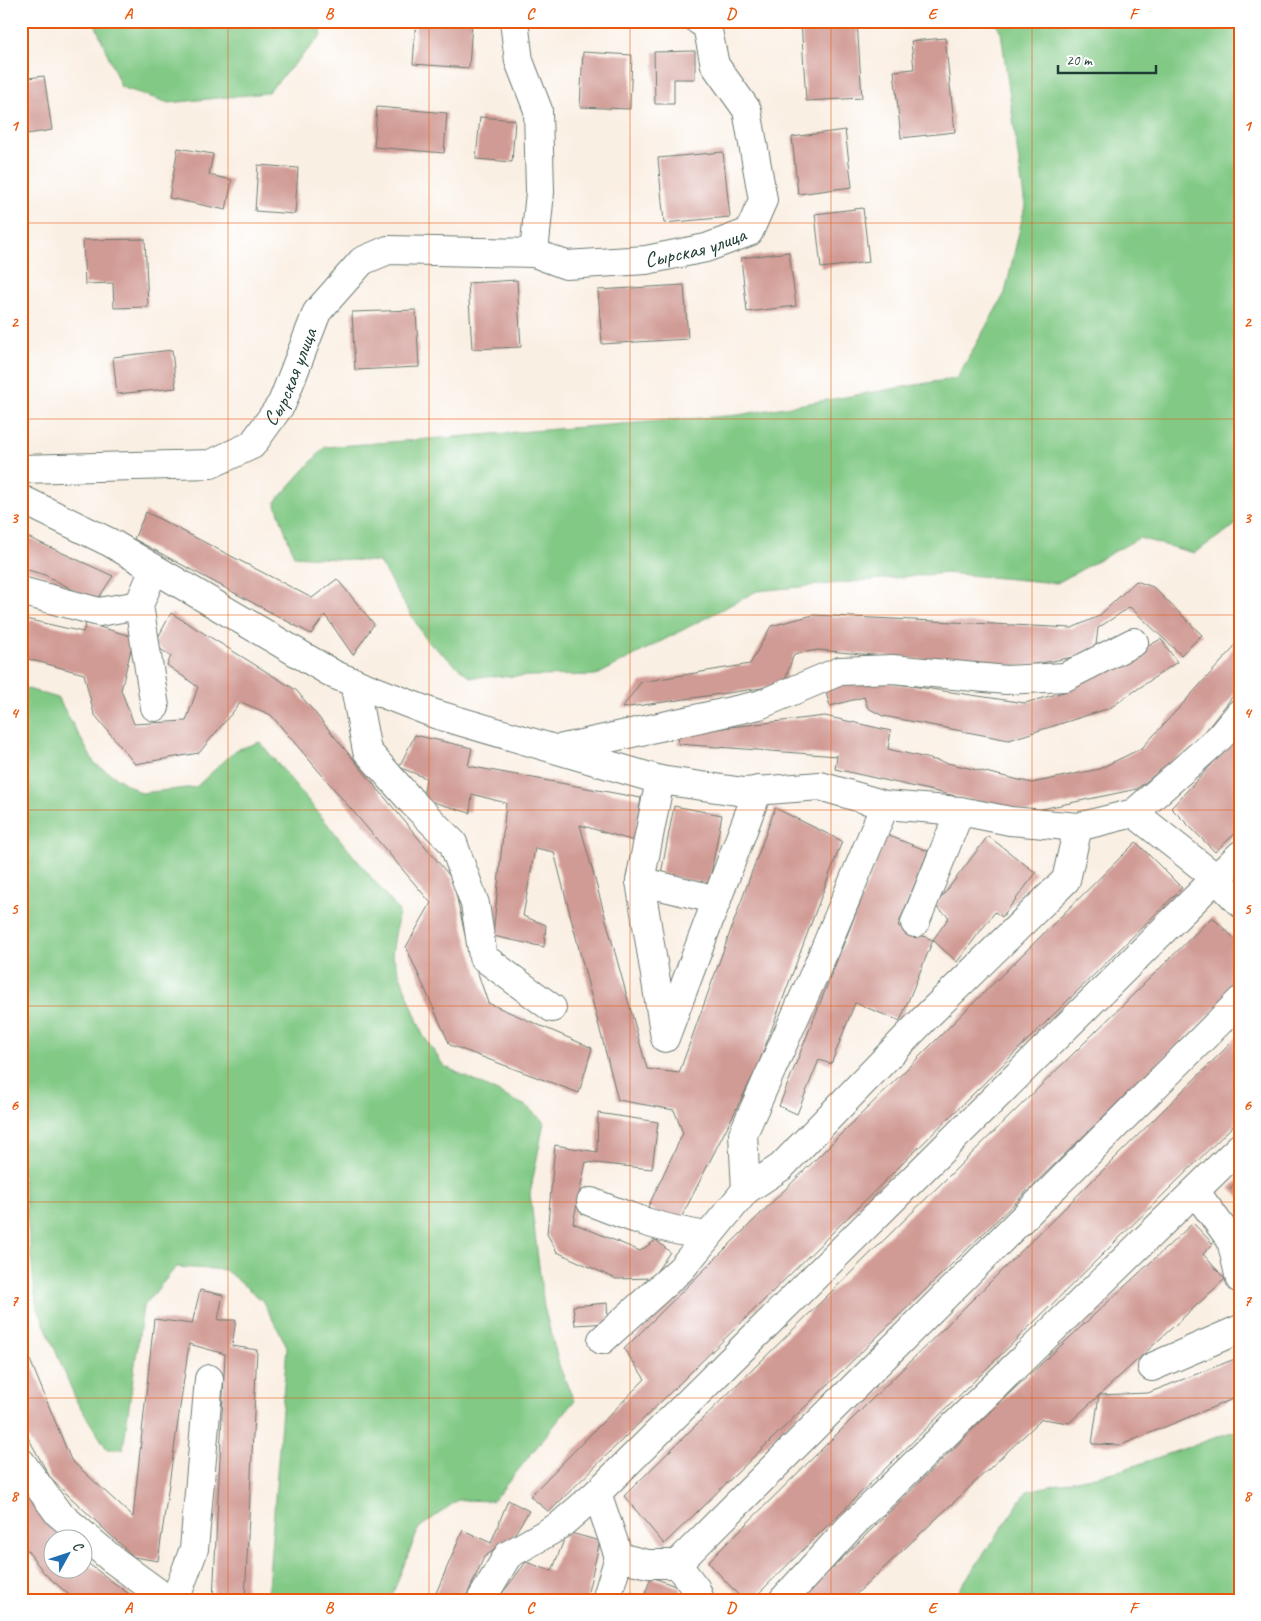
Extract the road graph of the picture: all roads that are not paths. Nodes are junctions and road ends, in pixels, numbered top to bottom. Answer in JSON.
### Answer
{"nodes":[{"id":1,"x":514,"y":21,"type":"edge"},
{"id":2,"x":699,"y":21,"type":"edge"},
{"id":3,"x":534,"y":254,"type":"junction"},
{"id":4,"x":21,"y":469,"type":"edge"},
{"id":5,"x":21,"y":499,"type":"edge"},
{"id":6,"x":154,"y":569,"type":"junction"},
{"id":7,"x":21,"y":591,"type":"edge"},
{"id":8,"x":139,"y":605,"type":"junction"},
{"id":9,"x":1134,"y":642,"type":"dead end"},
{"id":10,"x":354,"y":682,"type":"junction"},
{"id":11,"x":155,"y":707,"type":"dead end"},
{"id":12,"x":1240,"y":713,"type":"edge"},
{"id":13,"x":555,"y":750,"type":"junction"},
{"id":14,"x":660,"y":780,"type":"junction"},
{"id":15,"x":758,"y":790,"type":"junction"},
{"id":16,"x":885,"y":805,"type":"junction"},
{"id":17,"x":960,"y":811,"type":"junction"},
{"id":18,"x":1134,"y":813,"type":"junction"},
{"id":19,"x":1078,"y":827,"type":"junction"},
{"id":20,"x":1240,"y":855,"type":"edge"},
{"id":21,"x":1216,"y":878,"type":"junction"},
{"id":22,"x":640,"y":881,"type":"junction"},
{"id":23,"x":717,"y":900,"type":"junction"},
{"id":24,"x":1240,"y":902,"type":"edge"},
{"id":25,"x":915,"y":923,"type":"dead end"},
{"id":26,"x":1240,"y":1001,"type":"edge"},
{"id":27,"x":552,"y":1008,"type":"dead end"},
{"id":28,"x":1240,"y":1147,"type":"edge"},
{"id":29,"x":746,"y":1190,"type":"junction"},
{"id":30,"x":1195,"y":1191,"type":"junction"},
{"id":31,"x":591,"y":1202,"type":"dead end"},
{"id":32,"x":708,"y":1236,"type":"junction"},
{"id":33,"x":1240,"y":1278,"type":"edge"},
{"id":34,"x":1240,"y":1329,"type":"edge"},
{"id":35,"x":602,"y":1340,"type":"dead end"},
{"id":36,"x":1152,"y":1367,"type":"dead end"},
{"id":37,"x":209,"y":1379,"type":"dead end"},
{"id":38,"x":21,"y":1462,"type":"edge"},
{"id":39,"x":597,"y":1493,"type":"junction"},
{"id":40,"x":618,"y":1557,"type":"junction"},
{"id":41,"x":677,"y":1564,"type":"junction"},
{"id":42,"x":168,"y":1600,"type":"edge"},
{"id":43,"x":175,"y":1600,"type":"edge"},
{"id":44,"x":480,"y":1600,"type":"edge"},
{"id":45,"x":606,"y":1600,"type":"edge"},
{"id":46,"x":700,"y":1600,"type":"edge"},
{"id":47,"x":783,"y":1600,"type":"edge"}],
"edges":[{"from":1,"to":3,"type":"street"},
{"from":2,"to":3,"type":"street","name":"Сырская улица"},
{"from":3,"to":4,"type":"street","name":"Сырская улица"},
{"from":5,"to":6,"type":"street"},
{"from":6,"to":8,"type":"street"},
{"from":6,"to":10,"type":"street"},
{"from":7,"to":8,"type":"street"},
{"from":8,"to":11,"type":"street"},
{"from":9,"to":13,"type":"street"},
{"from":10,"to":13,"type":"street"},
{"from":10,"to":27,"type":"street"},
{"from":12,"to":18,"type":"street"},
{"from":13,"to":14,"type":"street"},
{"from":14,"to":15,"type":"street"},
{"from":14,"to":22,"type":"street"},
{"from":15,"to":16,"type":"street"},
{"from":15,"to":23,"type":"street"},
{"from":16,"to":17,"type":"street"},
{"from":16,"to":29,"type":"street"},
{"from":17,"to":19,"type":"street"},
{"from":17,"to":25,"type":"street"},
{"from":18,"to":19,"type":"street"},
{"from":18,"to":21,"type":"street"},
{"from":19,"to":29,"type":"street"},
{"from":20,"to":21,"type":"street"},
{"from":21,"to":24,"type":"street"},
{"from":21,"to":39,"type":"street"},
{"from":22,"to":23,"type":"street"},
{"from":22,"to":23,"type":"street"},
{"from":26,"to":41,"type":"street"},
{"from":28,"to":30,"type":"street"},
{"from":29,"to":32,"type":"street"},
{"from":30,"to":33,"type":"street"},
{"from":30,"to":47,"type":"street"},
{"from":31,"to":32,"type":"street"},
{"from":32,"to":35,"type":"street"},
{"from":34,"to":36,"type":"street"},
{"from":37,"to":43,"type":"street"},
{"from":38,"to":42,"type":"street"},
{"from":39,"to":40,"type":"street"},
{"from":39,"to":44,"type":"street"},
{"from":40,"to":41,"type":"street"},
{"from":40,"to":45,"type":"street"},
{"from":41,"to":46,"type":"street"}]}
